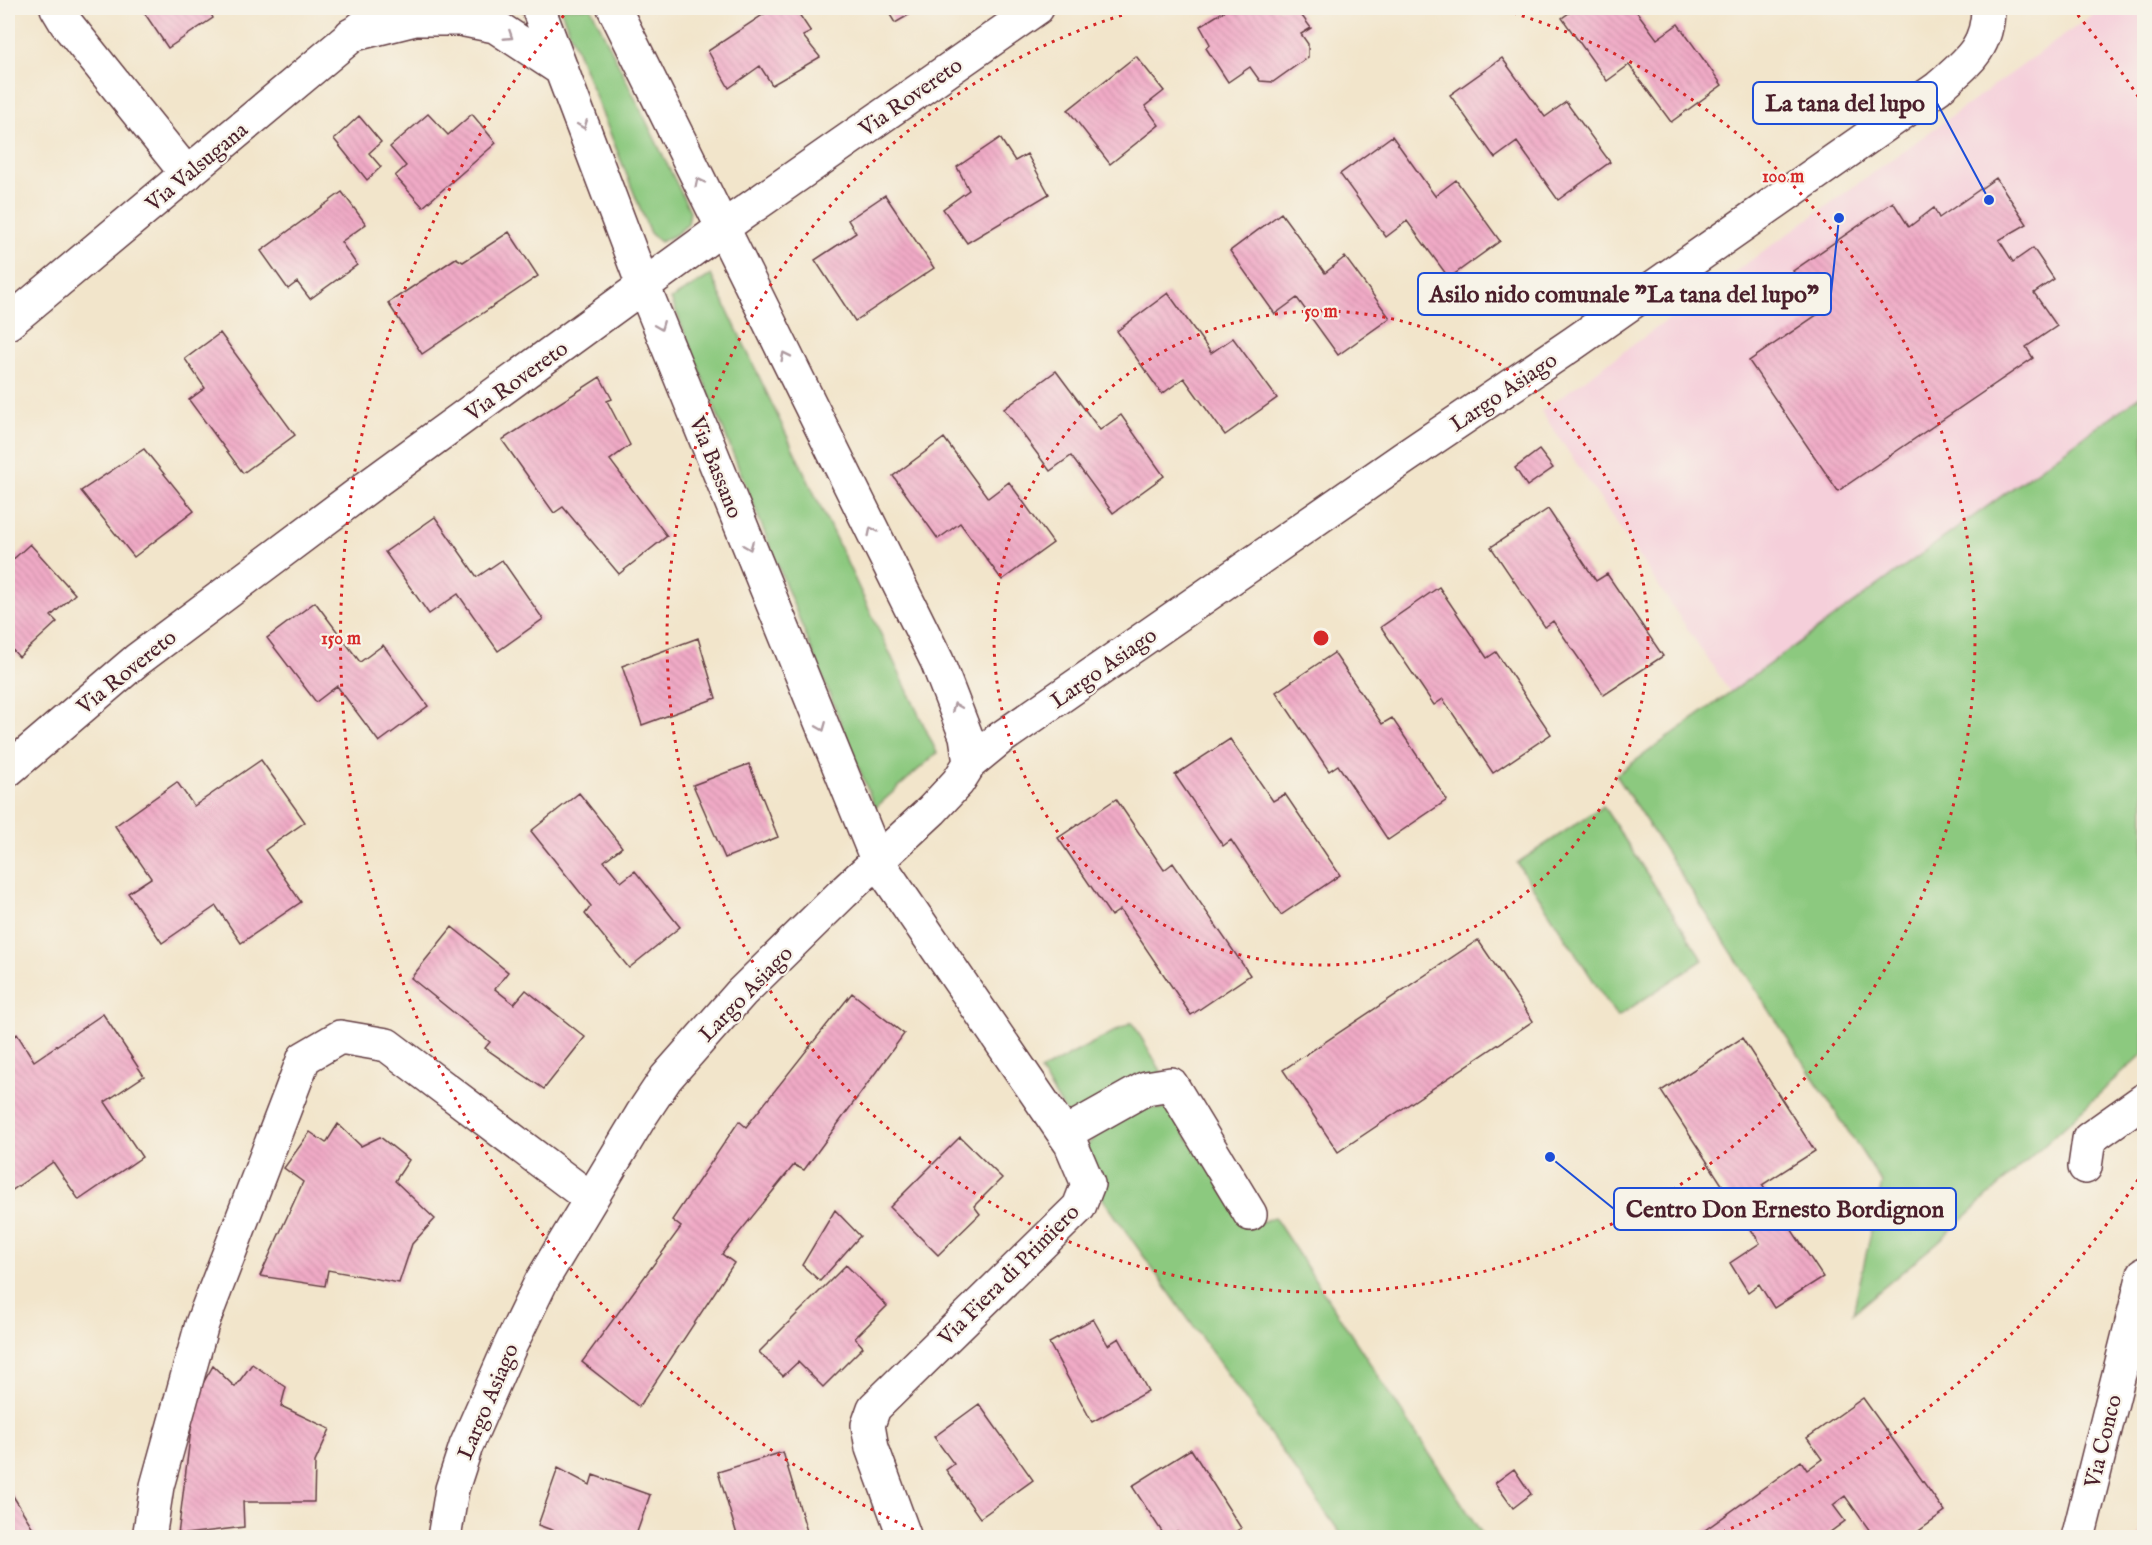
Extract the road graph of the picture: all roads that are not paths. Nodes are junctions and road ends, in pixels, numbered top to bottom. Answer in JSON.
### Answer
{"nodes":[{"id":1,"x":57,"y":8,"type":"edge"},
{"id":2,"x":385,"y":8,"type":"edge"},
{"id":3,"x":538,"y":8,"type":"edge"},
{"id":4,"x":614,"y":8,"type":"edge"},
{"id":5,"x":1037,"y":8,"type":"edge"},
{"id":6,"x":1988,"y":8,"type":"edge"},
{"id":7,"x":358,"y":21,"type":"edge"},
{"id":8,"x":562,"y":70,"type":"junction"},
{"id":9,"x":187,"y":174,"type":"junction"},
{"id":10,"x":722,"y":228,"type":"junction"},
{"id":11,"x":643,"y":285,"type":"junction"},
{"id":12,"x":8,"y":323,"type":"edge"},
{"id":13,"x":970,"y":764,"type":"junction"},
{"id":14,"x":8,"y":770,"type":"edge"},
{"id":15,"x":878,"y":862,"type":"junction"},
{"id":16,"x":2145,"y":1100,"type":"edge"},
{"id":17,"x":1064,"y":1134,"type":"junction"},
{"id":18,"x":2085,"y":1167,"type":"dead end"},
{"id":19,"x":591,"y":1199,"type":"junction"},
{"id":20,"x":1250,"y":1214,"type":"dead end"},
{"id":21,"x":2145,"y":1274,"type":"edge"},
{"id":22,"x":148,"y":1538,"type":"edge"},
{"id":23,"x":444,"y":1538,"type":"edge"},
{"id":24,"x":905,"y":1538,"type":"edge"},
{"id":25,"x":2078,"y":1538,"type":"edge"}],
"edges":[{"from":1,"to":9,"type":"street"},
{"from":2,"to":7,"type":"street","name":"Via Valsugana"},
{"from":3,"to":8,"type":"street","name":"Via Bassano"},
{"from":10,"to":4,"type":"street","one_way":true},
{"from":5,"to":10,"type":"street","name":"Via Rovereto"},
{"from":6,"to":13,"type":"street","name":"Largo Asiago"},
{"from":7,"to":8,"type":"street","one_way":true},
{"from":7,"to":9,"type":"street","name":"Via Valsugana"},
{"from":8,"to":11,"type":"street","name":"Via Bassano","one_way":true},
{"from":9,"to":12,"type":"street","name":"Via Valsugana"},
{"from":10,"to":11,"type":"street","name":"Via Rovereto"},
{"from":13,"to":10,"type":"street","one_way":true},
{"from":11,"to":14,"type":"street","name":"Via Rovereto"},
{"from":11,"to":15,"type":"street","name":"Via Bassano","one_way":true},
{"from":13,"to":15,"type":"street","name":"Largo Asiago"},
{"from":15,"to":17,"type":"street","name":"Via Fiera di Primiero"},
{"from":15,"to":19,"type":"street","name":"Largo Asiago"},
{"from":16,"to":18,"type":"street"},
{"from":17,"to":20,"type":"street"},
{"from":17,"to":24,"type":"street","name":"Via Fiera di Primiero"},
{"from":19,"to":22,"type":"street"},
{"from":19,"to":23,"type":"street","name":"Largo Asiago"},
{"from":21,"to":25,"type":"street","name":"Via Conco"}]}
